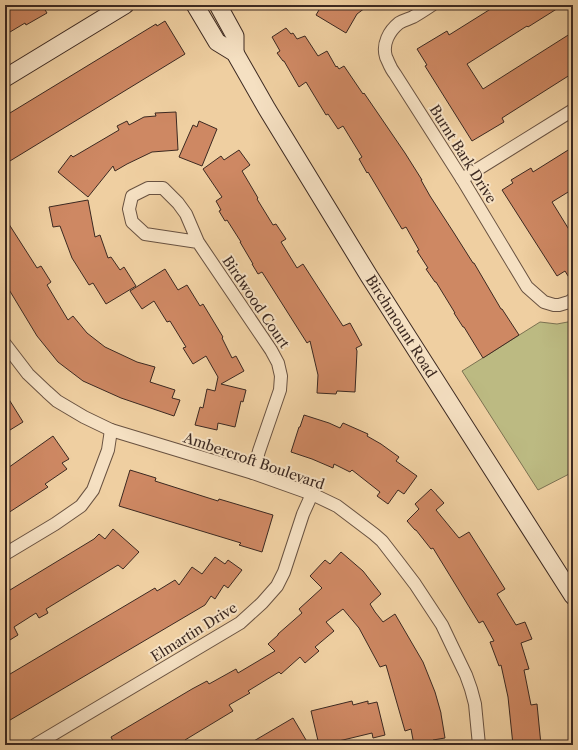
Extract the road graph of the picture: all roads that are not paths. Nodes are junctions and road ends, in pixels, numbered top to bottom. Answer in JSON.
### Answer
{"nodes":[{"id":1,"x":125,"y":5,"type":"edge"},
{"id":2,"x":195,"y":5,"type":"edge"},
{"id":3,"x":218,"y":5,"type":"edge"},
{"id":4,"x":432,"y":5,"type":"edge"},
{"id":5,"x":235,"y":53,"type":"junction"},
{"id":6,"x":5,"y":78,"type":"edge"},
{"id":7,"x":573,"y":110,"type":"edge"},
{"id":8,"x":462,"y":179,"type":"junction"},
{"id":9,"x":198,"y":242,"type":"junction"},
{"id":10,"x":573,"y":299,"type":"edge"},
{"id":11,"x":6,"y":347,"type":"edge"},
{"id":12,"x":112,"y":430,"type":"junction"},
{"id":13,"x":253,"y":473,"type":"junction"},
{"id":14,"x":312,"y":494,"type":"junction"},
{"id":15,"x":5,"y":554,"type":"edge"},
{"id":16,"x":572,"y":591,"type":"edge"},
{"id":17,"x":35,"y":745,"type":"edge"},
{"id":18,"x":479,"y":745,"type":"edge"}],
"edges":[{"from":1,"to":6,"type":"main road"},
{"from":2,"to":5,"type":"main road","name":"Birchmount Road"},
{"from":3,"to":5,"type":"main road","name":"Birchmount Road"},
{"from":4,"to":8,"type":"street","name":"Burnt Bark Drive"},
{"from":5,"to":16,"type":"main road","name":"Birchmount Road"},
{"from":7,"to":8,"type":"street"},
{"from":8,"to":10,"type":"street","name":"Burnt Bark Drive"},
{"from":9,"to":9,"type":"street","name":"Birdwood Court"},
{"from":9,"to":13,"type":"street","name":"Birdwood Court"},
{"from":11,"to":12,"type":"street","name":"Ambercroft Boulevard"},
{"from":12,"to":13,"type":"street","name":"Ambercroft Boulevard"},
{"from":12,"to":15,"type":"street"},
{"from":13,"to":14,"type":"street","name":"Ambercroft Boulevard"},
{"from":14,"to":17,"type":"street","name":"Elmartin Drive"},
{"from":14,"to":18,"type":"street","name":"Ambercroft Boulevard"}]}
